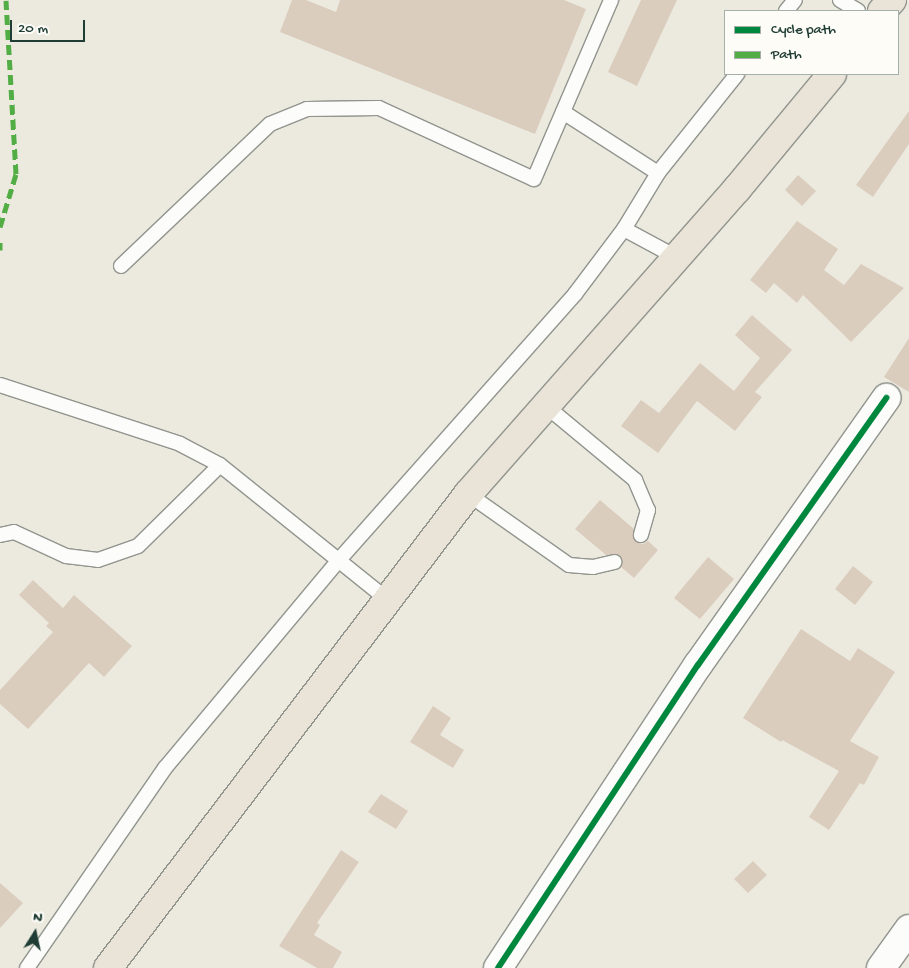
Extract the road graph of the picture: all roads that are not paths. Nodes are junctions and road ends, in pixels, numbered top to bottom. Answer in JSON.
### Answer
{"nodes":[{"id":1,"x":611,"y":0,"type":"edge"},
{"id":2,"x":795,"y":0,"type":"edge"},
{"id":3,"x":840,"y":0,"type":"edge"},
{"id":4,"x":892,"y":0,"type":"edge"},
{"id":5,"x":787,"y":10,"type":"edge"},
{"id":6,"x":856,"y":10,"type":"edge"},
{"id":7,"x":883,"y":10,"type":"edge"},
{"id":8,"x":735,"y":75,"type":"edge"},
{"id":9,"x":831,"y":75,"type":"edge"},
{"id":10,"x":563,"y":112,"type":"junction"},
{"id":11,"x":658,"y":173,"type":"junction"},
{"id":12,"x":624,"y":229,"type":"junction"},
{"id":13,"x":676,"y":257,"type":"junction"},
{"id":14,"x":121,"y":266,"type":"dead end"},
{"id":15,"x":0,"y":385,"type":"edge"},
{"id":16,"x":886,"y":398,"type":"dead end"},
{"id":17,"x":546,"y":406,"type":"junction"},
{"id":18,"x":220,"y":465,"type":"junction"},
{"id":19,"x":468,"y":494,"type":"junction"},
{"id":20,"x":0,"y":535,"type":"edge"},
{"id":21,"x":641,"y":535,"type":"dead end"},
{"id":22,"x":338,"y":561,"type":"junction"},
{"id":23,"x":614,"y":562,"type":"dead end"},
{"id":24,"x":388,"y":600,"type":"junction"},
{"id":25,"x":909,"y":929,"type":"edge"},
{"id":26,"x":27,"y":968,"type":"edge"},
{"id":27,"x":108,"y":968,"type":"edge"},
{"id":28,"x":498,"y":968,"type":"edge"},
{"id":29,"x":881,"y":968,"type":"edge"}],
"edges":[{"from":1,"to":10,"type":"lane"},
{"from":2,"to":5,"type":"lane"},
{"from":3,"to":6,"type":"lane"},
{"from":4,"to":7,"type":"main road"},
{"from":8,"to":11,"type":"lane"},
{"from":9,"to":13,"type":"main road"},
{"from":10,"to":11,"type":"lane"},
{"from":10,"to":14,"type":"lane"},
{"from":11,"to":12,"type":"lane"},
{"from":12,"to":13,"type":"lane"},
{"from":12,"to":22,"type":"lane"},
{"from":13,"to":17,"type":"main road"},
{"from":15,"to":18,"type":"lane"},
{"from":16,"to":28,"type":"street"},
{"from":17,"to":19,"type":"main road"},
{"from":17,"to":21,"type":"lane"},
{"from":18,"to":20,"type":"lane"},
{"from":18,"to":22,"type":"lane"},
{"from":19,"to":23,"type":"lane"},
{"from":19,"to":24,"type":"main road"},
{"from":22,"to":24,"type":"lane"},
{"from":22,"to":26,"type":"lane"},
{"from":24,"to":27,"type":"main road"},
{"from":25,"to":29,"type":"street"}]}
